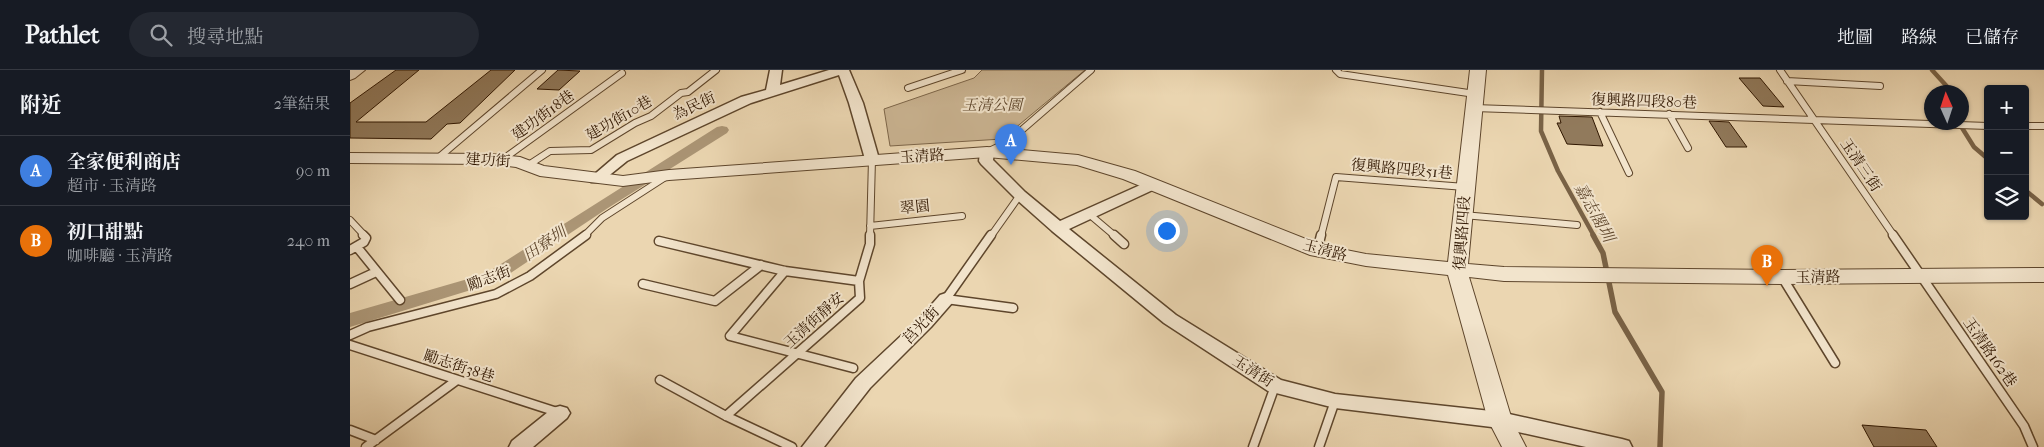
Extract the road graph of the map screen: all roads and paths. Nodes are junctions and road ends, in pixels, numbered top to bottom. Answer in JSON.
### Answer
{"nodes":[{"id":1,"x":357,"y":70,"type":"edge"},
{"id":2,"x":542,"y":70,"type":"edge"},
{"id":3,"x":716,"y":70,"type":"edge"},
{"id":4,"x":776,"y":70,"type":"edge"},
{"id":5,"x":842,"y":70,"type":"edge"},
{"id":6,"x":962,"y":70,"type":"edge"},
{"id":7,"x":1091,"y":70,"type":"edge"},
{"id":8,"x":1336,"y":70,"type":"edge"},
{"id":9,"x":1478,"y":70,"type":"edge"},
{"id":10,"x":1780,"y":70,"type":"edge"},
{"id":11,"x":622,"y":74,"type":"dead end"},
{"id":12,"x":350,"y":75,"type":"edge"},
{"id":13,"x":1787,"y":81,"type":"junction"},
{"id":14,"x":1880,"y":86,"type":"dead end"},
{"id":15,"x":908,"y":88,"type":"dead end"},
{"id":16,"x":772,"y":92,"type":"junction"},
{"id":17,"x":1474,"y":101,"type":"junction"},
{"id":18,"x":1600,"y":112,"type":"junction"},
{"id":19,"x":1669,"y":114,"type":"junction"},
{"id":20,"x":1813,"y":119,"type":"junction"},
{"id":21,"x":1984,"y":126,"type":"edge"},
{"id":22,"x":2029,"y":126,"type":"edge"},
{"id":23,"x":2044,"y":126,"type":"edge"},
{"id":24,"x":1688,"y":148,"type":"dead end"},
{"id":25,"x":987,"y":152,"type":"junction"},
{"id":26,"x":350,"y":158,"type":"edge"},
{"id":27,"x":438,"y":158,"type":"junction"},
{"id":28,"x":872,"y":159,"type":"junction"},
{"id":29,"x":502,"y":160,"type":"junction"},
{"id":30,"x":527,"y":166,"type":"junction"},
{"id":31,"x":1629,"y":173,"type":"dead end"},
{"id":32,"x":668,"y":175,"type":"junction"},
{"id":33,"x":596,"y":179,"type":"junction"},
{"id":34,"x":623,"y":181,"type":"joint"},
{"id":35,"x":1152,"y":185,"type":"junction"},
{"id":36,"x":1465,"y":187,"type":"junction"},
{"id":37,"x":1020,"y":195,"type":"junction"},
{"id":38,"x":1089,"y":214,"type":"junction"},
{"id":39,"x":1463,"y":215,"type":"junction"},
{"id":40,"x":962,"y":216,"type":"dead end"},
{"id":41,"x":350,"y":220,"type":"edge"},
{"id":42,"x":870,"y":226,"type":"junction"},
{"id":43,"x":1577,"y":226,"type":"dead end"},
{"id":44,"x":1058,"y":228,"type":"junction"},
{"id":45,"x":659,"y":241,"type":"dead end"},
{"id":46,"x":1124,"y":244,"type":"dead end"},
{"id":47,"x":353,"y":248,"type":"edge"},
{"id":48,"x":1317,"y":251,"type":"junction"},
{"id":49,"x":761,"y":265,"type":"junction"},
{"id":50,"x":785,"y":271,"type":"junction"},
{"id":51,"x":1457,"y":271,"type":"junction"},
{"id":52,"x":376,"y":272,"type":"junction"},
{"id":53,"x":2044,"y":275,"type":"edge"},
{"id":54,"x":1920,"y":276,"type":"junction"},
{"id":55,"x":1782,"y":277,"type":"junction"},
{"id":56,"x":859,"y":281,"type":"junction"},
{"id":57,"x":350,"y":284,"type":"edge"},
{"id":58,"x":643,"y":284,"type":"dead end"},
{"id":59,"x":946,"y":299,"type":"junction"},
{"id":60,"x":400,"y":300,"type":"dead end"},
{"id":61,"x":1013,"y":308,"type":"dead end"},
{"id":62,"x":350,"y":335,"type":"edge"},
{"id":63,"x":350,"y":345,"type":"edge"},
{"id":64,"x":799,"y":352,"type":"junction"},
{"id":65,"x":1835,"y":362,"type":"dead end"},
{"id":66,"x":853,"y":368,"type":"dead end"},
{"id":67,"x":457,"y":380,"type":"junction"},
{"id":68,"x":660,"y":380,"type":"dead end"},
{"id":69,"x":1275,"y":386,"type":"junction"},
{"id":70,"x":1335,"y":401,"type":"junction"},
{"id":71,"x":560,"y":413,"type":"joint"},
{"id":72,"x":726,"y":416,"type":"junction"},
{"id":73,"x":1500,"y":420,"type":"junction"},
{"id":74,"x":350,"y":430,"type":"edge"},
{"id":75,"x":376,"y":440,"type":"junction"},
{"id":76,"x":366,"y":447,"type":"edge"},
{"id":77,"x":519,"y":447,"type":"edge"},
{"id":78,"x":792,"y":447,"type":"edge"},
{"id":79,"x":812,"y":447,"type":"edge"},
{"id":80,"x":1252,"y":447,"type":"edge"},
{"id":81,"x":1318,"y":447,"type":"edge"},
{"id":82,"x":1514,"y":447,"type":"edge"},
{"id":83,"x":1622,"y":447,"type":"edge"},
{"id":84,"x":2033,"y":447,"type":"edge"}],
"edges":[{"from":1,"to":12,"type":"street"},
{"from":2,"to":27,"type":"lane"},
{"from":3,"to":30,"type":"lane","name":"建功街10巷"},
{"from":4,"to":16,"type":"street"},
{"from":5,"to":16,"type":"street","name":"為民街"},
{"from":5,"to":28,"type":"street"},
{"from":6,"to":15,"type":"lane"},
{"from":7,"to":25,"type":"lane"},
{"from":8,"to":17,"type":"lane","name":"復興路四段80巷"},
{"from":9,"to":17,"type":"street","name":"復興路四段"},
{"from":10,"to":13,"type":"lane","name":"玉清三街"},
{"from":11,"to":29,"type":"lane","name":"建功街18巷"},
{"from":13,"to":14,"type":"lane"},
{"from":13,"to":20,"type":"lane","name":"玉清三街"},
{"from":16,"to":33,"type":"street","name":"為民街"},
{"from":17,"to":18,"type":"lane","name":"復興路四段80巷"},
{"from":17,"to":36,"type":"street","name":"復興路四段"},
{"from":18,"to":19,"type":"lane","name":"復興路四段80巷"},
{"from":18,"to":31,"type":"lane"},
{"from":19,"to":20,"type":"lane","name":"復興路四段80巷"},
{"from":19,"to":24,"type":"lane"},
{"from":20,"to":21,"type":"lane","name":"復興路四段80巷"},
{"from":20,"to":54,"type":"lane","name":"玉清三街"},
{"from":22,"to":23,"type":"lane"},
{"from":25,"to":28,"type":"street","name":"玉清路"},
{"from":25,"to":35,"type":"street","name":"玉清路"},
{"from":25,"to":37,"type":"street","name":"玉清街"},
{"from":26,"to":27,"type":"street","name":"建功街"},
{"from":27,"to":29,"type":"street","name":"建功街"},
{"from":28,"to":32,"type":"street","name":"玉清路"},
{"from":28,"to":42,"type":"lane","name":"玉清街靜安"},
{"from":29,"to":30,"type":"street","name":"建功街"},
{"from":30,"to":33,"type":"street","name":"建功街"},
{"from":32,"to":34,"type":"street","name":"玉清路"},
{"from":32,"to":62,"type":"lane","name":"勵志街"},
{"from":33,"to":34,"type":"street","name":"建功街"},
{"from":35,"to":38,"type":"street"},
{"from":35,"to":48,"type":"street","name":"玉清路"},
{"from":36,"to":39,"type":"street","name":"復興路四段"},
{"from":36,"to":48,"type":"lane","name":"復興路四段51巷"},
{"from":37,"to":44,"type":"street","name":"玉清街"},
{"from":37,"to":59,"type":"lane","name":"莒光街"},
{"from":38,"to":44,"type":"street"},
{"from":38,"to":46,"type":"lane"},
{"from":39,"to":43,"type":"lane"},
{"from":39,"to":51,"type":"street","name":"復興路四段"},
{"from":40,"to":42,"type":"lane","name":"翠園"},
{"from":41,"to":47,"type":"lane"},
{"from":42,"to":56,"type":"lane","name":"玉清街靜安"},
{"from":44,"to":69,"type":"street","name":"玉清街"},
{"from":45,"to":49,"type":"lane"},
{"from":47,"to":52,"type":"lane"},
{"from":48,"to":51,"type":"street","name":"玉清路"},
{"from":49,"to":50,"type":"lane"},
{"from":49,"to":58,"type":"lane"},
{"from":50,"to":56,"type":"lane"},
{"from":50,"to":64,"type":"lane"},
{"from":51,"to":55,"type":"street","name":"玉清路"},
{"from":51,"to":73,"type":"street","name":"復興路四段"},
{"from":52,"to":57,"type":"lane"},
{"from":52,"to":60,"type":"lane"},
{"from":53,"to":54,"type":"street","name":"玉清路"},
{"from":54,"to":55,"type":"street","name":"玉清路"},
{"from":54,"to":84,"type":"lane","name":"玉清路162巷"},
{"from":55,"to":65,"type":"lane"},
{"from":56,"to":64,"type":"lane","name":"玉清街靜安"},
{"from":59,"to":61,"type":"lane"},
{"from":59,"to":79,"type":"street","name":"莒光街"},
{"from":63,"to":67,"type":"lane","name":"勵志街38巷"},
{"from":64,"to":66,"type":"lane"},
{"from":64,"to":72,"type":"lane","name":"玉清街靜安"},
{"from":67,"to":71,"type":"lane","name":"勵志街38巷"},
{"from":67,"to":75,"type":"lane"},
{"from":68,"to":72,"type":"lane"},
{"from":69,"to":70,"type":"street","name":"玉清街"},
{"from":69,"to":80,"type":"lane"},
{"from":70,"to":73,"type":"street","name":"玉清街"},
{"from":70,"to":81,"type":"lane"},
{"from":71,"to":77,"type":"street"},
{"from":72,"to":78,"type":"lane"},
{"from":73,"to":82,"type":"street","name":"復興路四段"},
{"from":73,"to":83,"type":"street","name":"玉清街"},
{"from":74,"to":75,"type":"lane"},
{"from":75,"to":76,"type":"lane"}]}
